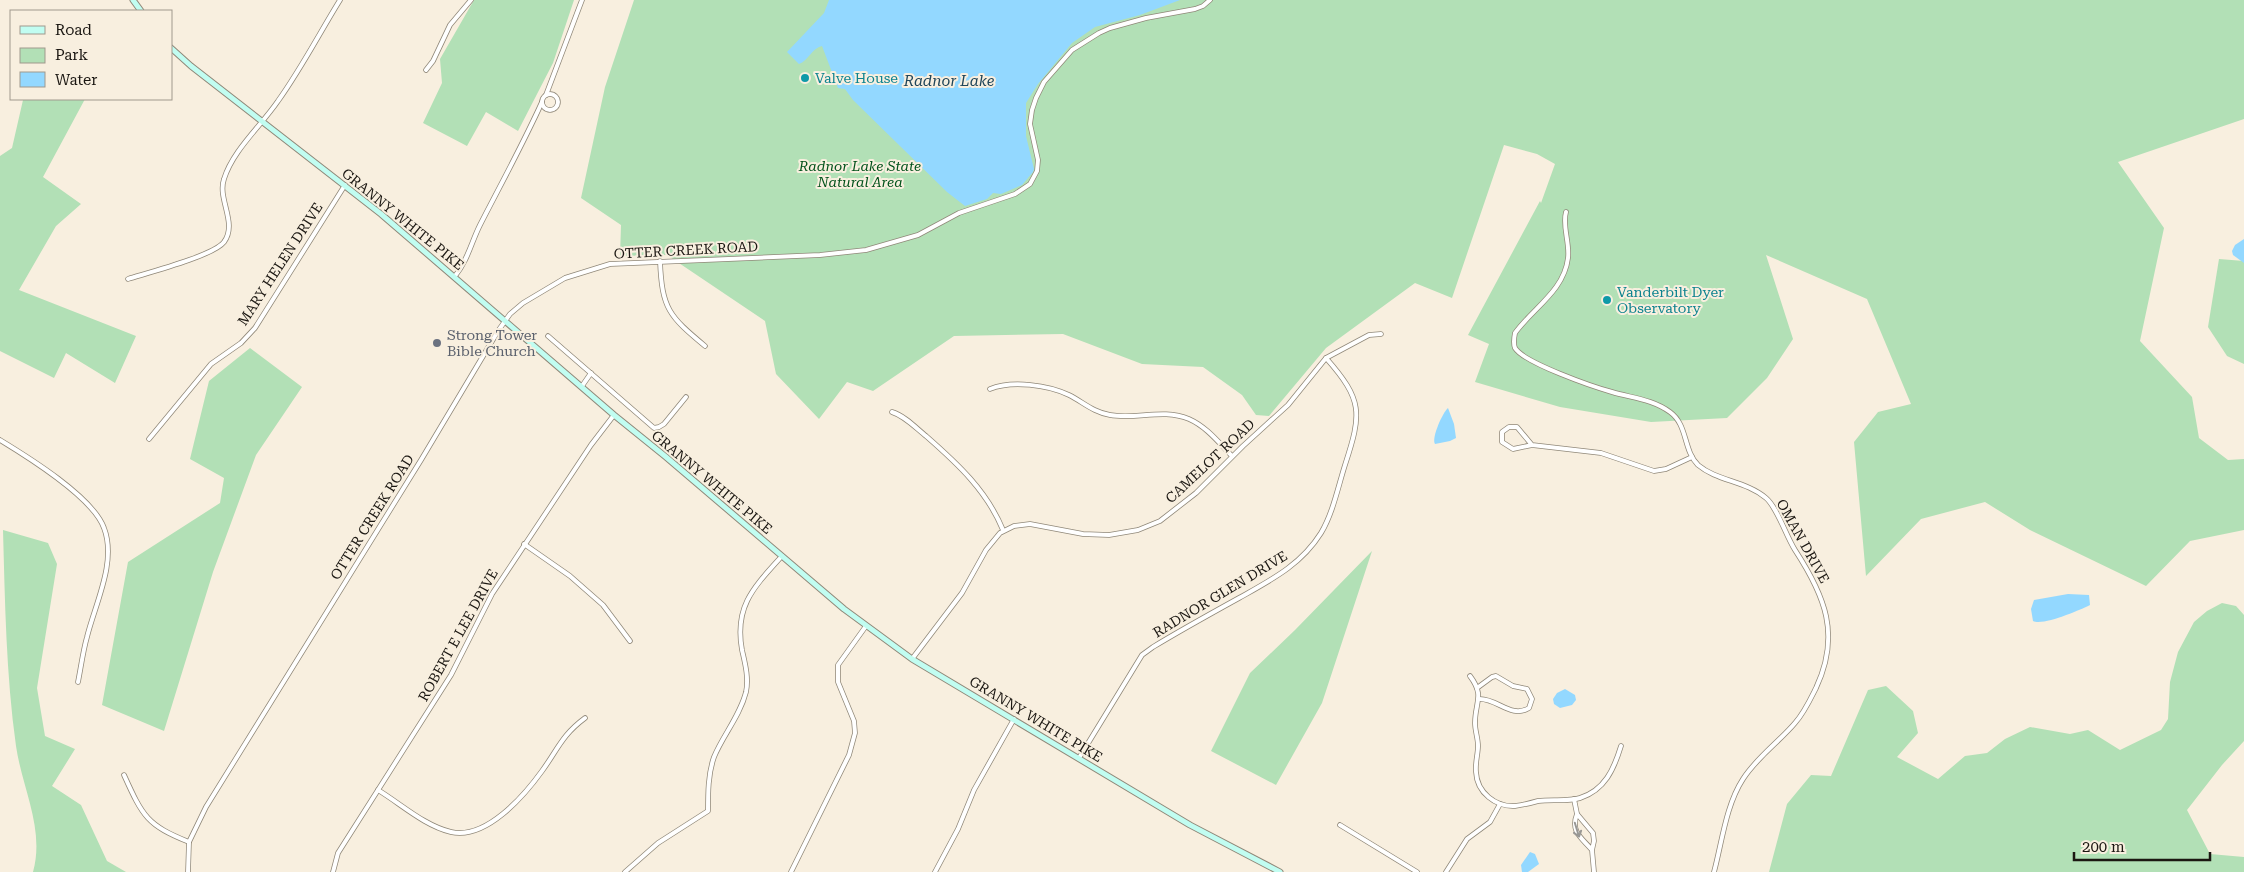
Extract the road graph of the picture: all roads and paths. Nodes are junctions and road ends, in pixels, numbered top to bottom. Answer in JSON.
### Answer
{"nodes":[{"id":1,"x":340,"y":0,"type":"edge"},
{"id":2,"x":471,"y":0,"type":"edge"},
{"id":3,"x":582,"y":0,"type":"edge"},
{"id":4,"x":1210,"y":0,"type":"edge"},
{"id":5,"x":172,"y":49,"type":"edge"},
{"id":6,"x":426,"y":70,"type":"dead end"},
{"id":7,"x":546,"y":95,"type":"junction"},
{"id":8,"x":542,"y":102,"type":"junction"},
{"id":9,"x":264,"y":121,"type":"junction"},
{"id":10,"x":345,"y":185,"type":"junction"},
{"id":11,"x":1566,"y":212,"type":"dead end"},
{"id":12,"x":660,"y":261,"type":"junction"},
{"id":13,"x":455,"y":276,"type":"junction"},
{"id":14,"x":128,"y":279,"type":"dead end"},
{"id":15,"x":505,"y":320,"type":"junction"},
{"id":16,"x":1381,"y":334,"type":"dead end"},
{"id":17,"x":548,"y":336,"type":"dead end"},
{"id":18,"x":705,"y":346,"type":"dead end"},
{"id":19,"x":1326,"y":358,"type":"junction"},
{"id":20,"x":591,"y":373,"type":"junction"},
{"id":21,"x":582,"y":386,"type":"junction"},
{"id":22,"x":990,"y":389,"type":"dead end"},
{"id":23,"x":686,"y":397,"type":"dead end"},
{"id":24,"x":892,"y":412,"type":"dead end"},
{"id":25,"x":614,"y":415,"type":"junction"},
{"id":26,"x":149,"y":439,"type":"dead end"},
{"id":27,"x":0,"y":440,"type":"edge"},
{"id":28,"x":1532,"y":445,"type":"junction"},
{"id":29,"x":1232,"y":456,"type":"junction"},
{"id":30,"x":1692,"y":457,"type":"junction"},
{"id":31,"x":1003,"y":530,"type":"junction"},
{"id":32,"x":524,"y":544,"type":"junction"},
{"id":33,"x":782,"y":556,"type":"junction"},
{"id":34,"x":866,"y":626,"type":"junction"},
{"id":35,"x":630,"y":641,"type":"dead end"},
{"id":36,"x":912,"y":659,"type":"junction"},
{"id":37,"x":1470,"y":676,"type":"dead end"},
{"id":38,"x":78,"y":682,"type":"dead end"},
{"id":39,"x":1477,"y":688,"type":"junction"},
{"id":40,"x":1479,"y":699,"type":"junction"},
{"id":41,"x":585,"y":718,"type":"dead end"},
{"id":42,"x":1014,"y":719,"type":"junction"},
{"id":43,"x":1621,"y":746,"type":"dead end"},
{"id":44,"x":1079,"y":758,"type":"junction"},
{"id":45,"x":124,"y":776,"type":"dead end"},
{"id":46,"x":378,"y":790,"type":"junction"},
{"id":47,"x":1574,"y":799,"type":"junction"},
{"id":48,"x":1500,"y":804,"type":"junction"},
{"id":49,"x":1577,"y":814,"type":"junction"},
{"id":50,"x":1340,"y":825,"type":"dead end"},
{"id":51,"x":190,"y":842,"type":"junction"},
{"id":52,"x":1592,"y":850,"type":"junction"},
{"id":53,"x":188,"y":872,"type":"edge"},
{"id":54,"x":333,"y":872,"type":"edge"},
{"id":55,"x":624,"y":872,"type":"edge"},
{"id":56,"x":792,"y":872,"type":"edge"},
{"id":57,"x":935,"y":872,"type":"edge"},
{"id":58,"x":1280,"y":872,"type":"edge"},
{"id":59,"x":1417,"y":872,"type":"edge"},
{"id":60,"x":1446,"y":872,"type":"edge"},
{"id":61,"x":1594,"y":872,"type":"edge"},
{"id":62,"x":1714,"y":872,"type":"edge"}],
"edges":[{"from":1,"to":9,"type":"street"},
{"from":2,"to":6,"type":"street"},
{"from":3,"to":7,"type":"street"},
{"from":4,"to":12,"type":"street","name":"OTTER CREEK ROAD"},
{"from":5,"to":9,"type":"main road","name":"GRANNY WHITE PIKE"},
{"from":7,"to":8,"type":"street"},
{"from":7,"to":8,"type":"street"},
{"from":8,"to":13,"type":"street"},
{"from":9,"to":10,"type":"main road","name":"GRANNY WHITE PIKE"},
{"from":9,"to":14,"type":"street"},
{"from":10,"to":13,"type":"main road","name":"GRANNY WHITE PIKE"},
{"from":10,"to":26,"type":"street","name":"MARY HELEN DRIVE"},
{"from":11,"to":30,"type":"street"},
{"from":12,"to":15,"type":"street","name":"OTTER CREEK ROAD"},
{"from":12,"to":18,"type":"street"},
{"from":13,"to":15,"type":"main road","name":"GRANNY WHITE PIKE"},
{"from":15,"to":21,"type":"main road","name":"GRANNY WHITE PIKE"},
{"from":15,"to":51,"type":"street","name":"OTTER CREEK ROAD"},
{"from":16,"to":19,"type":"street","name":"CAMELOT ROAD"},
{"from":17,"to":20,"type":"street"},
{"from":19,"to":29,"type":"street","name":"CAMELOT ROAD"},
{"from":19,"to":44,"type":"street","name":"RADNOR GLEN DRIVE"},
{"from":20,"to":21,"type":"street"},
{"from":20,"to":23,"type":"street"},
{"from":21,"to":25,"type":"main road","name":"GRANNY WHITE PIKE"},
{"from":22,"to":29,"type":"street"},
{"from":24,"to":31,"type":"street"},
{"from":25,"to":32,"type":"street","name":"ROBERT E LEE DRIVE"},
{"from":25,"to":33,"type":"main road","name":"GRANNY WHITE PIKE"},
{"from":27,"to":38,"type":"street"},
{"from":28,"to":28,"type":"street"},
{"from":28,"to":30,"type":"street"},
{"from":29,"to":31,"type":"street","name":"CAMELOT ROAD"},
{"from":30,"to":62,"type":"street","name":"OMAN DRIVE"},
{"from":31,"to":36,"type":"street"},
{"from":32,"to":35,"type":"street"},
{"from":32,"to":46,"type":"street","name":"ROBERT E LEE DRIVE"},
{"from":33,"to":34,"type":"main road","name":"GRANNY WHITE PIKE"},
{"from":33,"to":55,"type":"street"},
{"from":34,"to":36,"type":"main road","name":"GRANNY WHITE PIKE"},
{"from":34,"to":56,"type":"street"},
{"from":36,"to":42,"type":"main road","name":"GRANNY WHITE PIKE"},
{"from":37,"to":39,"type":"street"},
{"from":39,"to":40,"type":"street"},
{"from":39,"to":40,"type":"street"},
{"from":40,"to":48,"type":"street"},
{"from":41,"to":46,"type":"street"},
{"from":42,"to":44,"type":"main road","name":"GRANNY WHITE PIKE"},
{"from":42,"to":57,"type":"street"},
{"from":43,"to":47,"type":"street"},
{"from":44,"to":58,"type":"main road","name":"GRANNY WHITE PIKE"},
{"from":45,"to":51,"type":"street"},
{"from":46,"to":54,"type":"street","name":"ROBERT E LEE DRIVE"},
{"from":47,"to":48,"type":"street"},
{"from":47,"to":49,"type":"street"},
{"from":48,"to":60,"type":"street"},
{"from":49,"to":52,"type":"street","one_way":true},
{"from":49,"to":52,"type":"street"},
{"from":50,"to":59,"type":"street"},
{"from":51,"to":53,"type":"street","name":"OTTER CREEK ROAD"},
{"from":52,"to":61,"type":"street"}]}
